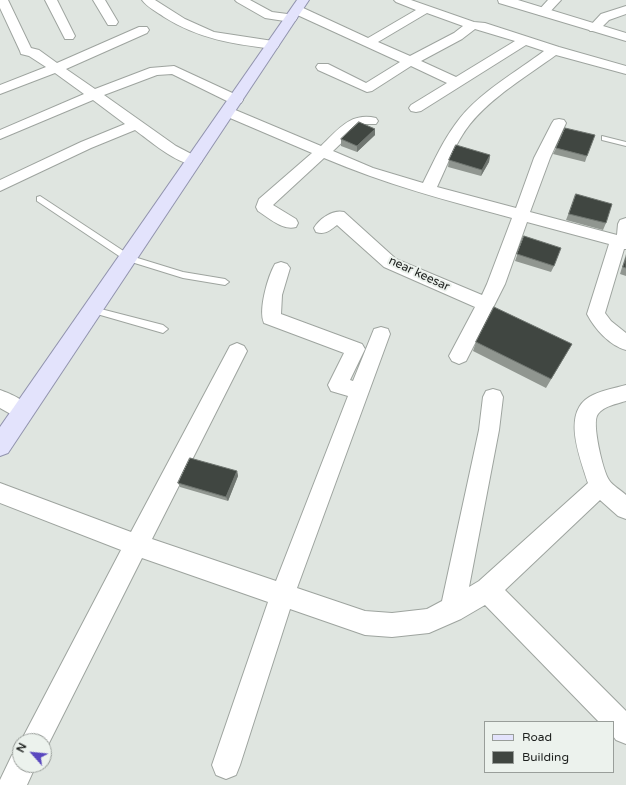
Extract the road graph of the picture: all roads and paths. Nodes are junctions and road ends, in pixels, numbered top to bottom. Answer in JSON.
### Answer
{"nodes":[{"id":1,"x":2,"y":0,"type":"edge"},
{"id":2,"x":51,"y":0,"type":"edge"},
{"id":3,"x":99,"y":0,"type":"edge"},
{"id":4,"x":148,"y":0,"type":"edge"},
{"id":5,"x":241,"y":0,"type":"edge"},
{"id":6,"x":400,"y":0,"type":"edge"},
{"id":7,"x":504,"y":0,"type":"edge"},
{"id":8,"x":555,"y":0,"type":"edge"},
{"id":9,"x":297,"y":9,"type":"edge"},
{"id":10,"x":426,"y":9,"type":"junction"},
{"id":11,"x":626,"y":10,"type":"edge"},
{"id":12,"x":543,"y":12,"type":"junction"},
{"id":13,"x":112,"y":22,"type":"dead end"},
{"id":14,"x":472,"y":25,"type":"junction"},
{"id":15,"x":594,"y":28,"type":"junction"},
{"id":16,"x":143,"y":30,"type":"dead end"},
{"id":17,"x":69,"y":36,"type":"dead end"},
{"id":18,"x":626,"y":37,"type":"edge"},
{"id":19,"x":524,"y":41,"type":"junction"},
{"id":20,"x":368,"y":43,"type":"junction"},
{"id":21,"x":273,"y":45,"type":"junction"},
{"id":22,"x":554,"y":50,"type":"junction"},
{"id":23,"x":409,"y":62,"type":"junction"},
{"id":24,"x":323,"y":67,"type":"dead end"},
{"id":25,"x":56,"y":68,"type":"junction"},
{"id":26,"x":626,"y":70,"type":"edge"},
{"id":27,"x":456,"y":82,"type":"junction"},
{"id":28,"x":0,"y":90,"type":"edge"},
{"id":29,"x":93,"y":95,"type":"junction"},
{"id":30,"x":232,"y":106,"type":"junction"},
{"id":31,"x":416,"y":108,"type":"dead end"},
{"id":32,"x":371,"y":121,"type":"dead end"},
{"id":33,"x":559,"y":123,"type":"dead end"},
{"id":34,"x":137,"y":124,"type":"junction"},
{"id":35,"x":0,"y":135,"type":"edge"},
{"id":36,"x":605,"y":138,"type":"dead end"},
{"id":37,"x":626,"y":144,"type":"edge"},
{"id":38,"x":322,"y":152,"type":"junction"},
{"id":39,"x":194,"y":161,"type":"junction"},
{"id":40,"x":0,"y":186,"type":"edge"},
{"id":41,"x":428,"y":190,"type":"junction"},
{"id":42,"x":40,"y":199,"type":"dead end"},
{"id":43,"x":522,"y":215,"type":"junction"},
{"id":44,"x":290,"y":222,"type":"dead end"},
{"id":45,"x":626,"y":224,"type":"edge"},
{"id":46,"x":322,"y":228,"type":"dead end"},
{"id":47,"x":623,"y":242,"type":"edge"},
{"id":48,"x":128,"y":258,"type":"junction"},
{"id":49,"x":281,"y":268,"type":"dead end"},
{"id":50,"x":225,"y":282,"type":"dead end"},
{"id":51,"x":486,"y":304,"type":"junction"},
{"id":52,"x":93,"y":310,"type":"junction"},
{"id":53,"x":163,"y":328,"type":"dead end"},
{"id":54,"x":381,"y":334,"type":"dead end"},
{"id":55,"x":626,"y":343,"type":"edge"},
{"id":56,"x":237,"y":351,"type":"dead end"},
{"id":57,"x":459,"y":356,"type":"dead end"},
{"id":58,"x":349,"y":388,"type":"junction"},
{"id":59,"x":626,"y":393,"type":"edge"},
{"id":60,"x":493,"y":397,"type":"dead end"},
{"id":61,"x":0,"y":398,"type":"edge"},
{"id":62,"x":23,"y":412,"type":"junction"},
{"id":63,"x":0,"y":446,"type":"edge"},
{"id":64,"x":600,"y":486,"type":"junction"},
{"id":65,"x":0,"y":493,"type":"edge"},
{"id":66,"x":626,"y":509,"type":"edge"},
{"id":67,"x":136,"y":545,"type":"junction"},
{"id":68,"x":488,"y":590,"type":"junction"},
{"id":69,"x":283,"y":594,"type":"junction"},
{"id":70,"x":452,"y":610,"type":"junction"},
{"id":71,"x":626,"y":728,"type":"edge"},
{"id":72,"x":39,"y":733,"type":"edge"},
{"id":73,"x":226,"y":765,"type":"dead end"},
{"id":74,"x":18,"y":773,"type":"edge"},
{"id":75,"x":12,"y":785,"type":"edge"}],
"edges":[{"from":1,"to":25,"type":"street"},
{"from":2,"to":17,"type":"street"},
{"from":3,"to":13,"type":"street"},
{"from":4,"to":21,"type":"street"},
{"from":5,"to":9,"type":"street"},
{"from":6,"to":10,"type":"street"},
{"from":7,"to":12,"type":"street"},
{"from":8,"to":12,"type":"street"},
{"from":9,"to":20,"type":"street"},
{"from":9,"to":21,"type":"main road"},
{"from":10,"to":14,"type":"street"},
{"from":10,"to":20,"type":"street"},
{"from":11,"to":15,"type":"street"},
{"from":12,"to":15,"type":"street"},
{"from":14,"to":19,"type":"street"},
{"from":14,"to":23,"type":"street"},
{"from":15,"to":18,"type":"street"},
{"from":16,"to":25,"type":"street"},
{"from":19,"to":22,"type":"street"},
{"from":19,"to":27,"type":"street"},
{"from":20,"to":23,"type":"street"},
{"from":21,"to":30,"type":"main road"},
{"from":22,"to":26,"type":"street"},
{"from":22,"to":41,"type":"street"},
{"from":23,"to":24,"type":"street"},
{"from":23,"to":27,"type":"street"},
{"from":25,"to":28,"type":"street"},
{"from":25,"to":29,"type":"street"},
{"from":27,"to":31,"type":"street"},
{"from":29,"to":30,"type":"street"},
{"from":29,"to":34,"type":"street"},
{"from":29,"to":35,"type":"street"},
{"from":30,"to":38,"type":"street"},
{"from":30,"to":39,"type":"main road"},
{"from":32,"to":38,"type":"street"},
{"from":33,"to":43,"type":"street"},
{"from":34,"to":39,"type":"street"},
{"from":34,"to":40,"type":"street"},
{"from":36,"to":37,"type":"lane"},
{"from":38,"to":41,"type":"street"},
{"from":38,"to":44,"type":"street"},
{"from":39,"to":48,"type":"main road"},
{"from":41,"to":43,"type":"street"},
{"from":42,"to":48,"type":"lane"},
{"from":43,"to":47,"type":"street"},
{"from":43,"to":51,"type":"street"},
{"from":45,"to":47,"type":"street"},
{"from":46,"to":51,"type":"street","name":"near keesar"},
{"from":47,"to":55,"type":"street"},
{"from":48,"to":50,"type":"lane"},
{"from":48,"to":52,"type":"main road"},
{"from":49,"to":58,"type":"street"},
{"from":51,"to":57,"type":"street"},
{"from":52,"to":53,"type":"lane"},
{"from":52,"to":62,"type":"main road"},
{"from":54,"to":58,"type":"street"},
{"from":56,"to":67,"type":"street"},
{"from":58,"to":69,"type":"street"},
{"from":59,"to":64,"type":"street"},
{"from":60,"to":70,"type":"street"},
{"from":61,"to":62,"type":"street"},
{"from":62,"to":63,"type":"main road"},
{"from":64,"to":66,"type":"street"},
{"from":64,"to":68,"type":"street"},
{"from":65,"to":67,"type":"street"},
{"from":67,"to":69,"type":"street"},
{"from":67,"to":72,"type":"street"},
{"from":68,"to":70,"type":"street"},
{"from":68,"to":71,"type":"street"},
{"from":69,"to":70,"type":"street"},
{"from":69,"to":73,"type":"street"},
{"from":74,"to":75,"type":"street"}]}
